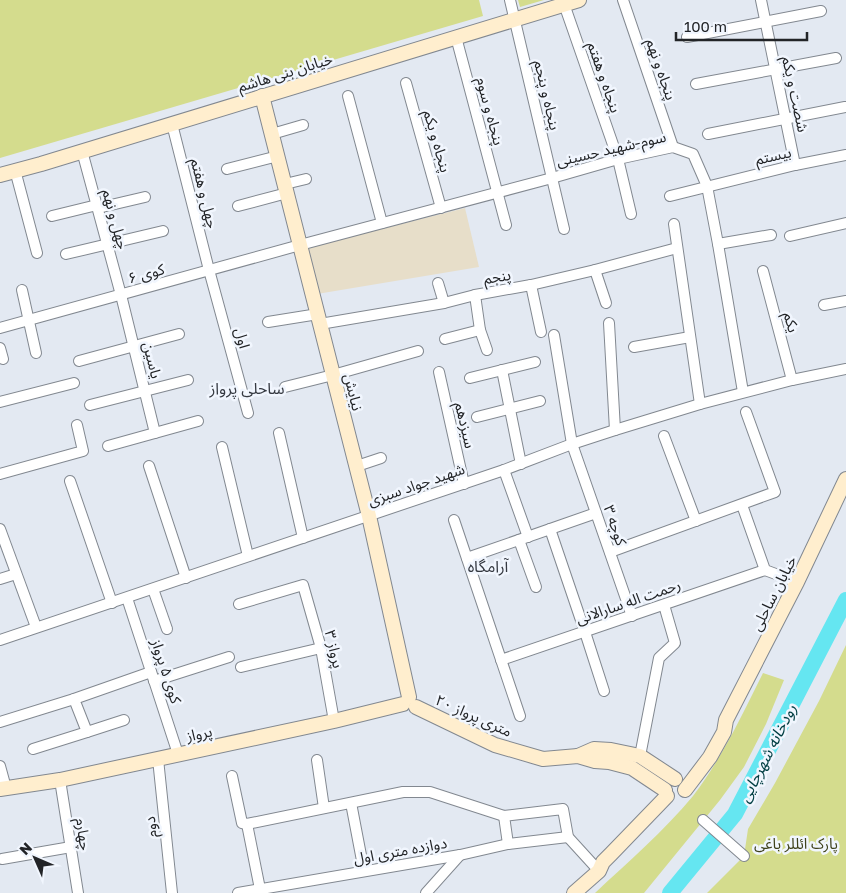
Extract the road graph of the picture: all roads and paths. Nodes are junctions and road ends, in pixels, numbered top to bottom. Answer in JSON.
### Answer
{"nodes":[{"id":1,"x":510,"y":0,"type":"edge"},
{"id":2,"x":579,"y":0,"type":"edge"},
{"id":3,"x":623,"y":0,"type":"edge"},
{"id":4,"x":761,"y":0,"type":"edge"},
{"id":5,"x":564,"y":4,"type":"junction"},
{"id":6,"x":821,"y":11,"type":"dead end"},
{"id":7,"x":514,"y":19,"type":"junction"},
{"id":8,"x":765,"y":22,"type":"junction"},
{"id":9,"x":688,"y":37,"type":"dead end"},
{"id":10,"x":456,"y":38,"type":"junction"},
{"id":11,"x":836,"y":58,"type":"dead end"},
{"id":12,"x":775,"y":69,"type":"junction"},
{"id":13,"x":406,"y":83,"type":"dead end"},
{"id":14,"x":696,"y":84,"type":"dead end"},
{"id":15,"x":262,"y":96,"type":"junction"},
{"id":16,"x":348,"y":96,"type":"dead end"},
{"id":17,"x":845,"y":107,"type":"edge"},
{"id":18,"x":786,"y":118,"type":"junction"},
{"id":19,"x":172,"y":124,"type":"junction"},
{"id":20,"x":303,"y":125,"type":"dead end"},
{"id":21,"x":272,"y":134,"type":"junction"},
{"id":22,"x":708,"y":134,"type":"dead end"},
{"id":23,"x":673,"y":147,"type":"junction"},
{"id":24,"x":82,"y":151,"type":"junction"},
{"id":25,"x":846,"y":155,"type":"edge"},
{"id":26,"x":278,"y":156,"type":"junction"},
{"id":27,"x":618,"y":159,"type":"junction"},
{"id":28,"x":795,"y":165,"type":"junction"},
{"id":29,"x":227,"y":169,"type":"dead end"},
{"id":30,"x":15,"y":170,"type":"junction"},
{"id":31,"x":0,"y":174,"type":"edge"},
{"id":32,"x":552,"y":178,"type":"junction"},
{"id":33,"x":306,"y":179,"type":"dead end"},
{"id":34,"x":707,"y":186,"type":"junction"},
{"id":35,"x":286,"y":189,"type":"junction"},
{"id":36,"x":497,"y":193,"type":"junction"},
{"id":37,"x":670,"y":196,"type":"dead end"},
{"id":38,"x":146,"y":197,"type":"dead end"},
{"id":39,"x":97,"y":206,"type":"junction"},
{"id":40,"x":238,"y":206,"type":"dead end"},
{"id":41,"x":441,"y":208,"type":"junction"},
{"id":42,"x":632,"y":214,"type":"dead end"},
{"id":43,"x":52,"y":216,"type":"dead end"},
{"id":44,"x":382,"y":223,"type":"junction"},
{"id":45,"x":846,"y":223,"type":"edge"},
{"id":46,"x":674,"y":224,"type":"dead end"},
{"id":47,"x":506,"y":225,"type":"dead end"},
{"id":48,"x":564,"y":229,"type":"dead end"},
{"id":49,"x":163,"y":231,"type":"dead end"},
{"id":50,"x":771,"y":235,"type":"dead end"},
{"id":51,"x":790,"y":236,"type":"dead end"},
{"id":52,"x":718,"y":244,"type":"junction"},
{"id":53,"x":108,"y":245,"type":"junction"},
{"id":54,"x":300,"y":245,"type":"junction"},
{"id":55,"x":678,"y":248,"type":"junction"},
{"id":56,"x":37,"y":253,"type":"dead end"},
{"id":57,"x":66,"y":254,"type":"dead end"},
{"id":58,"x":209,"y":270,"type":"junction"},
{"id":59,"x":595,"y":270,"type":"junction"},
{"id":60,"x":763,"y":271,"type":"dead end"},
{"id":61,"x":438,"y":283,"type":"dead end"},
{"id":62,"x":531,"y":285,"type":"junction"},
{"id":63,"x":22,"y":290,"type":"dead end"},
{"id":64,"x":122,"y":295,"type":"junction"},
{"id":65,"x":475,"y":295,"type":"junction"},
{"id":66,"x":846,"y":301,"type":"edge"},
{"id":67,"x":444,"y":303,"type":"junction"},
{"id":68,"x":606,"y":303,"type":"dead end"},
{"id":69,"x":824,"y":305,"type":"dead end"},
{"id":70,"x":319,"y":319,"type":"junction"},
{"id":71,"x":28,"y":321,"type":"junction"},
{"id":72,"x":268,"y":322,"type":"dead end"},
{"id":73,"x":609,"y":323,"type":"dead end"},
{"id":74,"x":0,"y":328,"type":"edge"},
{"id":75,"x":480,"y":330,"type":"junction"},
{"id":76,"x":541,"y":332,"type":"dead end"},
{"id":77,"x":179,"y":334,"type":"dead end"},
{"id":78,"x":554,"y":335,"type":"dead end"},
{"id":79,"x":690,"y":336,"type":"junction"},
{"id":80,"x":445,"y":339,"type":"dead end"},
{"id":81,"x":134,"y":346,"type":"junction"},
{"id":82,"x":634,"y":347,"type":"dead end"},
{"id":83,"x":0,"y":348,"type":"edge"},
{"id":84,"x":418,"y":350,"type":"dead end"},
{"id":85,"x":487,"y":350,"type":"dead end"},
{"id":86,"x":36,"y":352,"type":"dead end"},
{"id":87,"x":3,"y":359,"type":"dead end"},
{"id":88,"x":79,"y":361,"type":"dead end"},
{"id":89,"x":535,"y":362,"type":"dead end"},
{"id":90,"x":846,"y":369,"type":"edge"},
{"id":91,"x":502,"y":370,"type":"junction"},
{"id":92,"x":439,"y":372,"type":"dead end"},
{"id":93,"x":333,"y":375,"type":"junction"},
{"id":94,"x":470,"y":378,"type":"dead end"},
{"id":95,"x":188,"y":380,"type":"dead end"},
{"id":96,"x":792,"y":380,"type":"junction"},
{"id":97,"x":74,"y":383,"type":"dead end"},
{"id":98,"x":285,"y":387,"type":"dead end"},
{"id":99,"x":145,"y":391,"type":"junction"},
{"id":100,"x":743,"y":392,"type":"junction"},
{"id":101,"x":540,"y":401,"type":"dead end"},
{"id":102,"x":0,"y":402,"type":"edge"},
{"id":103,"x":700,"y":404,"type":"junction"},
{"id":104,"x":90,"y":405,"type":"dead end"},
{"id":105,"x":510,"y":409,"type":"junction"},
{"id":106,"x":746,"y":412,"type":"dead end"},
{"id":107,"x":248,"y":413,"type":"dead end"},
{"id":108,"x":477,"y":417,"type":"dead end"},
{"id":109,"x":198,"y":421,"type":"dead end"},
{"id":110,"x":77,"y":426,"type":"dead end"},
{"id":111,"x":615,"y":430,"type":"junction"},
{"id":112,"x":155,"y":433,"type":"junction"},
{"id":113,"x":279,"y":433,"type":"dead end"},
{"id":114,"x":664,"y":436,"type":"dead end"},
{"id":115,"x":572,"y":444,"type":"junction"},
{"id":116,"x":108,"y":446,"type":"dead end"},
{"id":117,"x":222,"y":447,"type":"dead end"},
{"id":118,"x":381,"y":458,"type":"dead end"},
{"id":119,"x":521,"y":464,"type":"junction"},
{"id":120,"x":149,"y":466,"type":"dead end"},
{"id":121,"x":357,"y":466,"type":"junction"},
{"id":122,"x":504,"y":470,"type":"junction"},
{"id":123,"x":0,"y":474,"type":"edge"},
{"id":124,"x":846,"y":478,"type":"edge"},
{"id":125,"x":70,"y":481,"type":"dead end"},
{"id":126,"x":464,"y":484,"type":"junction"},
{"id":127,"x":742,"y":505,"type":"junction"},
{"id":128,"x":596,"y":513,"type":"junction"},
{"id":129,"x":370,"y":516,"type":"junction"},
{"id":130,"x":454,"y":520,"type":"dead end"},
{"id":131,"x":696,"y":521,"type":"junction"},
{"id":132,"x":0,"y":529,"type":"edge"},
{"id":133,"x":550,"y":529,"type":"junction"},
{"id":134,"x":303,"y":538,"type":"junction"},
{"id":135,"x":523,"y":539,"type":"junction"},
{"id":136,"x":3,"y":545,"type":"edge"},
{"id":137,"x":610,"y":552,"type":"junction"},
{"id":138,"x":248,"y":556,"type":"junction"},
{"id":139,"x":467,"y":558,"type":"junction"},
{"id":140,"x":765,"y":570,"type":"junction"},
{"id":141,"x":16,"y":574,"type":"junction"},
{"id":142,"x":186,"y":578,"type":"junction"},
{"id":143,"x":0,"y":579,"type":"edge"},
{"id":144,"x":797,"y":582,"type":"junction"},
{"id":145,"x":536,"y":587,"type":"dead end"},
{"id":146,"x":153,"y":589,"type":"junction"},
{"id":147,"x":127,"y":598,"type":"junction"},
{"id":148,"x":112,"y":603,"type":"junction"},
{"id":149,"x":239,"y":604,"type":"dead end"},
{"id":150,"x":664,"y":605,"type":"junction"},
{"id":151,"x":632,"y":616,"type":"junction"},
{"id":152,"x":36,"y":627,"type":"junction"},
{"id":153,"x":167,"y":629,"type":"dead end"},
{"id":154,"x":585,"y":632,"type":"junction"},
{"id":155,"x":0,"y":640,"type":"edge"},
{"id":156,"x":321,"y":648,"type":"junction"},
{"id":157,"x":229,"y":658,"type":"dead end"},
{"id":158,"x":501,"y":660,"type":"junction"},
{"id":159,"x":241,"y":667,"type":"dead end"},
{"id":160,"x":153,"y":676,"type":"junction"},
{"id":161,"x":604,"y":691,"type":"dead end"},
{"id":162,"x":74,"y":699,"type":"junction"},
{"id":163,"x":409,"y":703,"type":"junction"},
{"id":164,"x":520,"y":716,"type":"dead end"},
{"id":165,"x":124,"y":720,"type":"dead end"},
{"id":166,"x":334,"y":721,"type":"junction"},
{"id":167,"x":0,"y":722,"type":"edge"},
{"id":168,"x":87,"y":732,"type":"junction"},
{"id":169,"x":34,"y":749,"type":"dead end"},
{"id":170,"x":178,"y":754,"type":"junction"},
{"id":171,"x":578,"y":756,"type":"junction"},
{"id":172,"x":640,"y":756,"type":"junction"},
{"id":173,"x":158,"y":759,"type":"junction"},
{"id":174,"x":317,"y":760,"type":"dead end"},
{"id":175,"x":0,"y":766,"type":"edge"},
{"id":176,"x":232,"y":776,"type":"dead end"},
{"id":177,"x":60,"y":780,"type":"junction"},
{"id":178,"x":680,"y":783,"type":"junction"},
{"id":179,"x":3,"y":788,"type":"edge"},
{"id":180,"x":669,"y":795,"type":"junction"},
{"id":181,"x":351,"y":802,"type":"junction"},
{"id":182,"x":324,"y":808,"type":"junction"},
{"id":183,"x":504,"y":816,"type":"junction"},
{"id":184,"x":703,"y":820,"type":"dead end"},
{"id":185,"x":246,"y":824,"type":"junction"},
{"id":186,"x":568,"y":837,"type":"junction"},
{"id":187,"x":508,"y":844,"type":"junction"},
{"id":188,"x":71,"y":846,"type":"junction"},
{"id":189,"x":460,"y":855,"type":"junction"},
{"id":190,"x":744,"y":856,"type":"dead end"},
{"id":191,"x":2,"y":859,"type":"dead end"},
{"id":192,"x":364,"y":871,"type":"junction"},
{"id":193,"x":599,"y":871,"type":"junction"},
{"id":194,"x":260,"y":889,"type":"junction"},
{"id":195,"x":78,"y":893,"type":"edge"},
{"id":196,"x":172,"y":893,"type":"edge"},
{"id":197,"x":238,"y":893,"type":"edge"},
{"id":198,"x":426,"y":893,"type":"edge"},
{"id":199,"x":574,"y":893,"type":"edge"}],
"edges":[{"from":1,"to":7,"type":"street","name":"پنجاه و پنجم"},
{"from":2,"to":5,"type":"street","name":"خیابان بنی هاشم"},
{"from":3,"to":23,"type":"street","name":"پنجاه و نهم"},
{"from":4,"to":8,"type":"street","name":"شصت و یکم"},
{"from":5,"to":7,"type":"street","name":"خیابان بنی هاشم"},
{"from":5,"to":27,"type":"street","name":"پنجاه و هفتم"},
{"from":6,"to":8,"type":"street"},
{"from":7,"to":10,"type":"street","name":"خیابان بنی هاشم"},
{"from":7,"to":32,"type":"street","name":"پنجاه و پنجم"},
{"from":8,"to":9,"type":"street"},
{"from":8,"to":12,"type":"street","name":"شصت و یکم"},
{"from":10,"to":15,"type":"street","name":"خیابان بنی هاشم"},
{"from":10,"to":36,"type":"street","name":"پنجاه و سوم"},
{"from":11,"to":12,"type":"street"},
{"from":12,"to":14,"type":"street"},
{"from":12,"to":18,"type":"street","name":"شصت و یکم"},
{"from":13,"to":41,"type":"street","name":"پنجاه و یکم"},
{"from":15,"to":19,"type":"street","name":"خیابان بنی هاشم"},
{"from":15,"to":21,"type":"street","name":"نیایش"},
{"from":16,"to":44,"type":"street"},
{"from":17,"to":18,"type":"street"},
{"from":18,"to":22,"type":"street"},
{"from":18,"to":28,"type":"street","name":"شصت و یکم"},
{"from":19,"to":24,"type":"street","name":"خیابان بنی هاشم"},
{"from":19,"to":58,"type":"street","name":"چهل و هفتم"},
{"from":20,"to":21,"type":"street"},
{"from":21,"to":26,"type":"street","name":"نیایش"},
{"from":23,"to":27,"type":"street","name":"سوم-شهید حسینی"},
{"from":23,"to":34,"type":"street","name":"سوم-شهید حسینی"},
{"from":24,"to":30,"type":"street","name":"خیابان بنی هاشم"},
{"from":24,"to":39,"type":"street","name":"چهل و نهم"},
{"from":25,"to":28,"type":"street","name":"بیستم"},
{"from":26,"to":29,"type":"street"},
{"from":26,"to":35,"type":"street","name":"نیایش"},
{"from":27,"to":32,"type":"street","name":"سوم-شهید حسینی"},
{"from":27,"to":42,"type":"street","name":"پنجاه و هفتم"},
{"from":28,"to":34,"type":"street","name":"بیستم"},
{"from":30,"to":31,"type":"street","name":"خیابان بنی هاشم"},
{"from":30,"to":56,"type":"street"},
{"from":32,"to":36,"type":"street","name":"سوم-شهید حسینی"},
{"from":32,"to":48,"type":"street","name":"پنجاه و پنجم"},
{"from":33,"to":35,"type":"street"},
{"from":34,"to":37,"type":"street","name":"بیستم"},
{"from":34,"to":52,"type":"street","name":"سوم-شهید حسینی"},
{"from":35,"to":40,"type":"street"},
{"from":35,"to":54,"type":"street","name":"نیایش"},
{"from":36,"to":41,"type":"street","name":"سوم-شهید حسینی"},
{"from":36,"to":47,"type":"street"},
{"from":38,"to":39,"type":"street"},
{"from":39,"to":43,"type":"street"},
{"from":39,"to":53,"type":"street","name":"چهل و نهم"},
{"from":41,"to":44,"type":"street","name":"سوم-شهید حسینی"},
{"from":44,"to":54,"type":"street","name":"سوم-شهید حسینی"},
{"from":45,"to":51,"type":"street"},
{"from":46,"to":55,"type":"street"},
{"from":49,"to":53,"type":"street"},
{"from":50,"to":52,"type":"street"},
{"from":52,"to":100,"type":"street","name":"سوم-شهید حسینی"},
{"from":53,"to":57,"type":"street"},
{"from":53,"to":64,"type":"street","name":"چهل و نهم"},
{"from":54,"to":58,"type":"street","name":"کوی ۶"},
{"from":54,"to":70,"type":"street","name":"نیایش"},
{"from":55,"to":59,"type":"street","name":"پنجم"},
{"from":55,"to":79,"type":"street"},
{"from":58,"to":64,"type":"street","name":"کوی ۶"},
{"from":58,"to":107,"type":"street","name":"اول"},
{"from":59,"to":62,"type":"street","name":"پنجم"},
{"from":59,"to":68,"type":"street"},
{"from":60,"to":96,"type":"street","name":"یکم"},
{"from":61,"to":67,"type":"street"},
{"from":62,"to":65,"type":"street","name":"پنجم"},
{"from":62,"to":76,"type":"street"},
{"from":63,"to":71,"type":"street"},
{"from":64,"to":71,"type":"street","name":"کوی ۶"},
{"from":64,"to":81,"type":"street","name":"یاسین"},
{"from":65,"to":67,"type":"street","name":"پنجم"},
{"from":65,"to":75,"type":"street"},
{"from":66,"to":69,"type":"street"},
{"from":67,"to":70,"type":"street","name":"پنجم"},
{"from":70,"to":72,"type":"street","name":"پنجم"},
{"from":70,"to":93,"type":"street","name":"نیایش"},
{"from":71,"to":74,"type":"street","name":"کوی ۶"},
{"from":71,"to":86,"type":"street"},
{"from":73,"to":111,"type":"street"},
{"from":75,"to":80,"type":"street"},
{"from":75,"to":85,"type":"street"},
{"from":77,"to":81,"type":"street"},
{"from":78,"to":115,"type":"street","name":"کوچه ۳"},
{"from":79,"to":82,"type":"street"},
{"from":79,"to":103,"type":"street"},
{"from":81,"to":88,"type":"street"},
{"from":81,"to":99,"type":"street","name":"یاسین"},
{"from":83,"to":87,"type":"street"},
{"from":84,"to":93,"type":"street"},
{"from":89,"to":91,"type":"street"},
{"from":90,"to":96,"type":"street","name":"شهید جواد سبزی"},
{"from":91,"to":94,"type":"street"},
{"from":91,"to":105,"type":"street"},
{"from":92,"to":126,"type":"street","name":"سیزدهم"},
{"from":93,"to":98,"type":"street"},
{"from":93,"to":121,"type":"street","name":"نیایش"},
{"from":95,"to":99,"type":"street"},
{"from":96,"to":100,"type":"street","name":"شهید جواد سبزی"},
{"from":97,"to":102,"type":"street"},
{"from":99,"to":104,"type":"street"},
{"from":99,"to":112,"type":"street","name":"یاسین"},
{"from":100,"to":103,"type":"street","name":"شهید جواد سبزی"},
{"from":101,"to":105,"type":"street"},
{"from":103,"to":111,"type":"street","name":"شهید جواد سبزی"},
{"from":105,"to":108,"type":"street"},
{"from":105,"to":119,"type":"street"},
{"from":106,"to":127,"type":"street"},
{"from":109,"to":112,"type":"street"},
{"from":110,"to":123,"type":"street"},
{"from":111,"to":115,"type":"street","name":"شهید جواد سبزی"},
{"from":112,"to":116,"type":"street"},
{"from":113,"to":134,"type":"street"},
{"from":114,"to":131,"type":"street"},
{"from":115,"to":119,"type":"street","name":"شهید جواد سبزی"},
{"from":115,"to":128,"type":"street","name":"کوچه ۳"},
{"from":117,"to":138,"type":"street"},
{"from":118,"to":121,"type":"street"},
{"from":119,"to":122,"type":"street","name":"شهید جواد سبزی"},
{"from":120,"to":142,"type":"street"},
{"from":121,"to":129,"type":"street","name":"نیایش"},
{"from":122,"to":126,"type":"street","name":"شهید جواد سبزی"},
{"from":122,"to":135,"type":"street"},
{"from":124,"to":144,"type":"street","name":"خیابان ساحلی"},
{"from":125,"to":148,"type":"street"},
{"from":126,"to":129,"type":"street","name":"شهید جواد سبزی"},
{"from":127,"to":131,"type":"street"},
{"from":127,"to":140,"type":"street"},
{"from":128,"to":133,"type":"street"},
{"from":128,"to":137,"type":"street","name":"کوچه ۳"},
{"from":129,"to":134,"type":"street","name":"شهید جواد سبزی"},
{"from":129,"to":163,"type":"street","name":"نیایش"},
{"from":130,"to":139,"type":"street"},
{"from":131,"to":137,"type":"street"},
{"from":132,"to":136,"type":"street"},
{"from":133,"to":135,"type":"street"},
{"from":133,"to":154,"type":"street"},
{"from":134,"to":138,"type":"street","name":"شهید جواد سبزی"},
{"from":135,"to":139,"type":"street"},
{"from":135,"to":145,"type":"street"},
{"from":136,"to":141,"type":"street"},
{"from":137,"to":151,"type":"street","name":"کوچه ۳"},
{"from":138,"to":142,"type":"street","name":"شهید جواد سبزی"},
{"from":139,"to":158,"type":"street"},
{"from":140,"to":144,"type":"street"},
{"from":140,"to":150,"type":"street","name":"رحمت اله سارالانی"},
{"from":141,"to":143,"type":"street"},
{"from":141,"to":152,"type":"street"},
{"from":142,"to":146,"type":"street","name":"شهید جواد سبزی"},
{"from":144,"to":178,"type":"street","name":"خیابان ساحلی"},
{"from":146,"to":147,"type":"street","name":"شهید جواد سبزی"},
{"from":146,"to":153,"type":"street"},
{"from":147,"to":148,"type":"street","name":"شهید جواد سبزی"},
{"from":147,"to":160,"type":"street","name":"کوی ۵ پرواز"},
{"from":148,"to":152,"type":"street","name":"شهید جواد سبزی"},
{"from":149,"to":156,"type":"street","name":"پرواز ۳"},
{"from":150,"to":151,"type":"street","name":"رحمت اله سارالانی"},
{"from":150,"to":172,"type":"street"},
{"from":151,"to":154,"type":"street","name":"رحمت اله سارالانی"},
{"from":152,"to":155,"type":"street","name":"شهید جواد سبزی"},
{"from":154,"to":158,"type":"street","name":"رحمت اله سارالانی"},
{"from":154,"to":161,"type":"street"},
{"from":156,"to":159,"type":"street"},
{"from":156,"to":166,"type":"street","name":"پرواز ۳"},
{"from":157,"to":160,"type":"street"},
{"from":158,"to":164,"type":"street"},
{"from":160,"to":162,"type":"street"},
{"from":160,"to":170,"type":"street","name":"کوی ۵ پرواز"},
{"from":162,"to":167,"type":"street"},
{"from":162,"to":168,"type":"street"},
{"from":163,"to":166,"type":"street","name":"پرواز"},
{"from":163,"to":171,"type":"street","name":"۲۰ متری پرواز"},
{"from":165,"to":168,"type":"street"},
{"from":166,"to":170,"type":"street","name":"پرواز"},
{"from":168,"to":169,"type":"street"},
{"from":170,"to":173,"type":"street","name":"پرواز"},
{"from":171,"to":172,"type":"street","name":"۲۰ متری پرواز"},
{"from":171,"to":180,"type":"street","name":"۲۰ متری پرواز"},
{"from":172,"to":178,"type":"street","name":"۲۰ متری پرواز"},
{"from":173,"to":177,"type":"street","name":"پرواز"},
{"from":173,"to":196,"type":"street","name":"دوم"},
{"from":174,"to":182,"type":"street"},
{"from":175,"to":179,"type":"street"},
{"from":176,"to":185,"type":"street"},
{"from":177,"to":179,"type":"street","name":"پرواز"},
{"from":177,"to":188,"type":"street","name":"چهارم"},
{"from":178,"to":180,"type":"street","name":"خیابان ساحلی"},
{"from":180,"to":193,"type":"street"},
{"from":181,"to":182,"type":"street"},
{"from":181,"to":183,"type":"street"},
{"from":181,"to":192,"type":"street"},
{"from":182,"to":185,"type":"street"},
{"from":183,"to":186,"type":"street"},
{"from":183,"to":187,"type":"street"},
{"from":184,"to":190,"type":"street"},
{"from":185,"to":194,"type":"street"},
{"from":186,"to":187,"type":"street","name":"دوازده متری اول"},
{"from":186,"to":193,"type":"street"},
{"from":187,"to":189,"type":"street","name":"دوازده متری اول"},
{"from":188,"to":191,"type":"street"},
{"from":188,"to":195,"type":"street","name":"چهارم"},
{"from":189,"to":192,"type":"street","name":"دوازده متری اول"},
{"from":189,"to":198,"type":"street"},
{"from":192,"to":194,"type":"street","name":"دوازده متری اول"},
{"from":193,"to":199,"type":"street"},
{"from":194,"to":197,"type":"street","name":"دوازده متری اول"}]}
